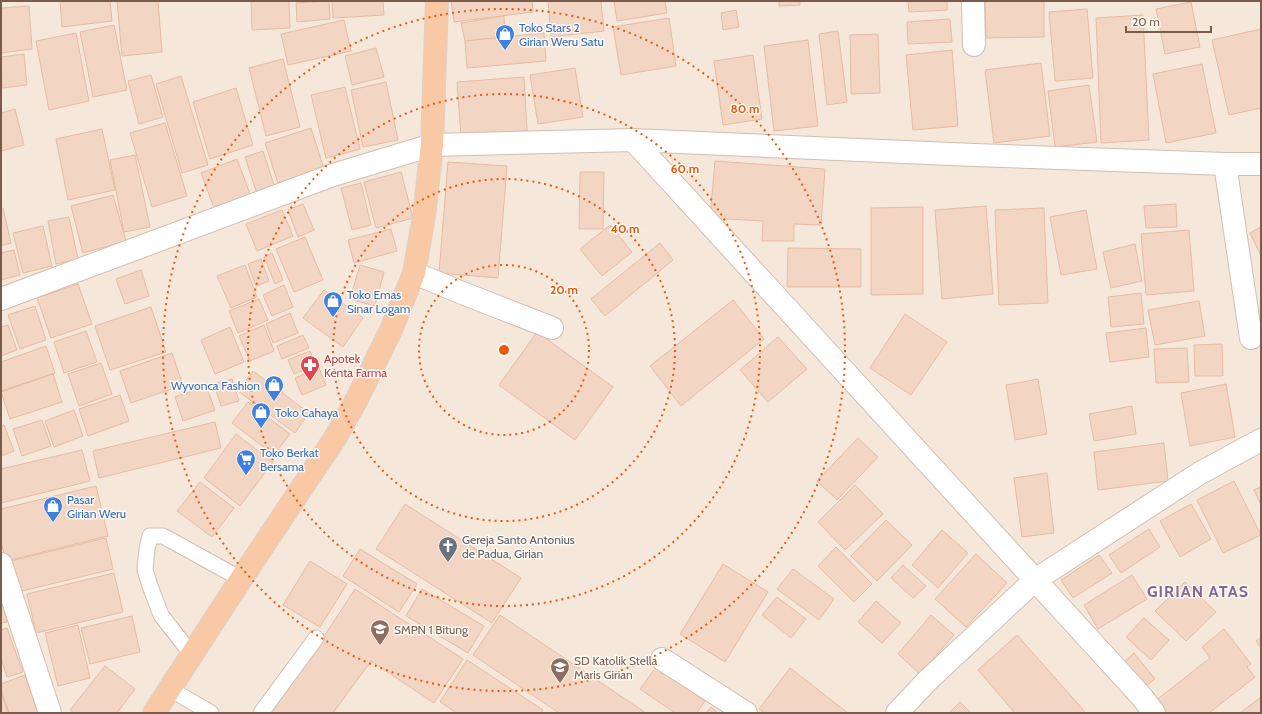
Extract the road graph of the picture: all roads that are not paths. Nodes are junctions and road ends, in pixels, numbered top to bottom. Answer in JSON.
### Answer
{"nodes":[{"id":1,"x":437,"y":1,"type":"edge"},
{"id":2,"x":973,"y":1,"type":"edge"},
{"id":3,"x":974,"y":45,"type":"dead end"},
{"id":4,"x":633,"y":140,"type":"junction"},
{"id":5,"x":432,"y":145,"type":"junction"},
{"id":6,"x":1225,"y":164,"type":"junction"},
{"id":7,"x":1261,"y":164,"type":"edge"},
{"id":8,"x":414,"y":273,"type":"junction"},
{"id":9,"x":1,"y":298,"type":"edge"},
{"id":10,"x":552,"y":328,"type":"dead end"},
{"id":11,"x":1251,"y":338,"type":"dead end"},
{"id":12,"x":1261,"y":440,"type":"edge"},
{"id":13,"x":1,"y":564,"type":"edge"},
{"id":14,"x":241,"y":579,"type":"junction"},
{"id":15,"x":1035,"y":580,"type":"junction"},
{"id":16,"x":316,"y":638,"type":"dead end"},
{"id":17,"x":192,"y":655,"type":"junction"},
{"id":18,"x":662,"y":659,"type":"dead end"},
{"id":19,"x":170,"y":689,"type":"junction"},
{"id":20,"x":50,"y":713,"type":"edge"},
{"id":21,"x":154,"y":713,"type":"edge"},
{"id":22,"x":211,"y":713,"type":"edge"},
{"id":23,"x":261,"y":713,"type":"edge"},
{"id":24,"x":746,"y":713,"type":"edge"},
{"id":25,"x":897,"y":713,"type":"edge"},
{"id":26,"x":1154,"y":713,"type":"edge"}],
"edges":[{"from":1,"to":5,"type":"highway"},
{"from":2,"to":3,"type":"street"},
{"from":4,"to":5,"type":"street"},
{"from":4,"to":6,"type":"street"},
{"from":4,"to":15,"type":"street"},
{"from":5,"to":8,"type":"highway"},
{"from":5,"to":9,"type":"street"},
{"from":6,"to":7,"type":"street"},
{"from":6,"to":11,"type":"street"},
{"from":8,"to":10,"type":"street"},
{"from":8,"to":14,"type":"highway"},
{"from":12,"to":15,"type":"street"},
{"from":13,"to":20,"type":"street"},
{"from":14,"to":17,"type":"highway"},
{"from":14,"to":17,"type":"lane"},
{"from":15,"to":25,"type":"street"},
{"from":15,"to":26,"type":"street"},
{"from":16,"to":23,"type":"lane"},
{"from":17,"to":19,"type":"highway"},
{"from":18,"to":24,"type":"street"},
{"from":19,"to":21,"type":"highway"},
{"from":19,"to":22,"type":"lane"}]}
